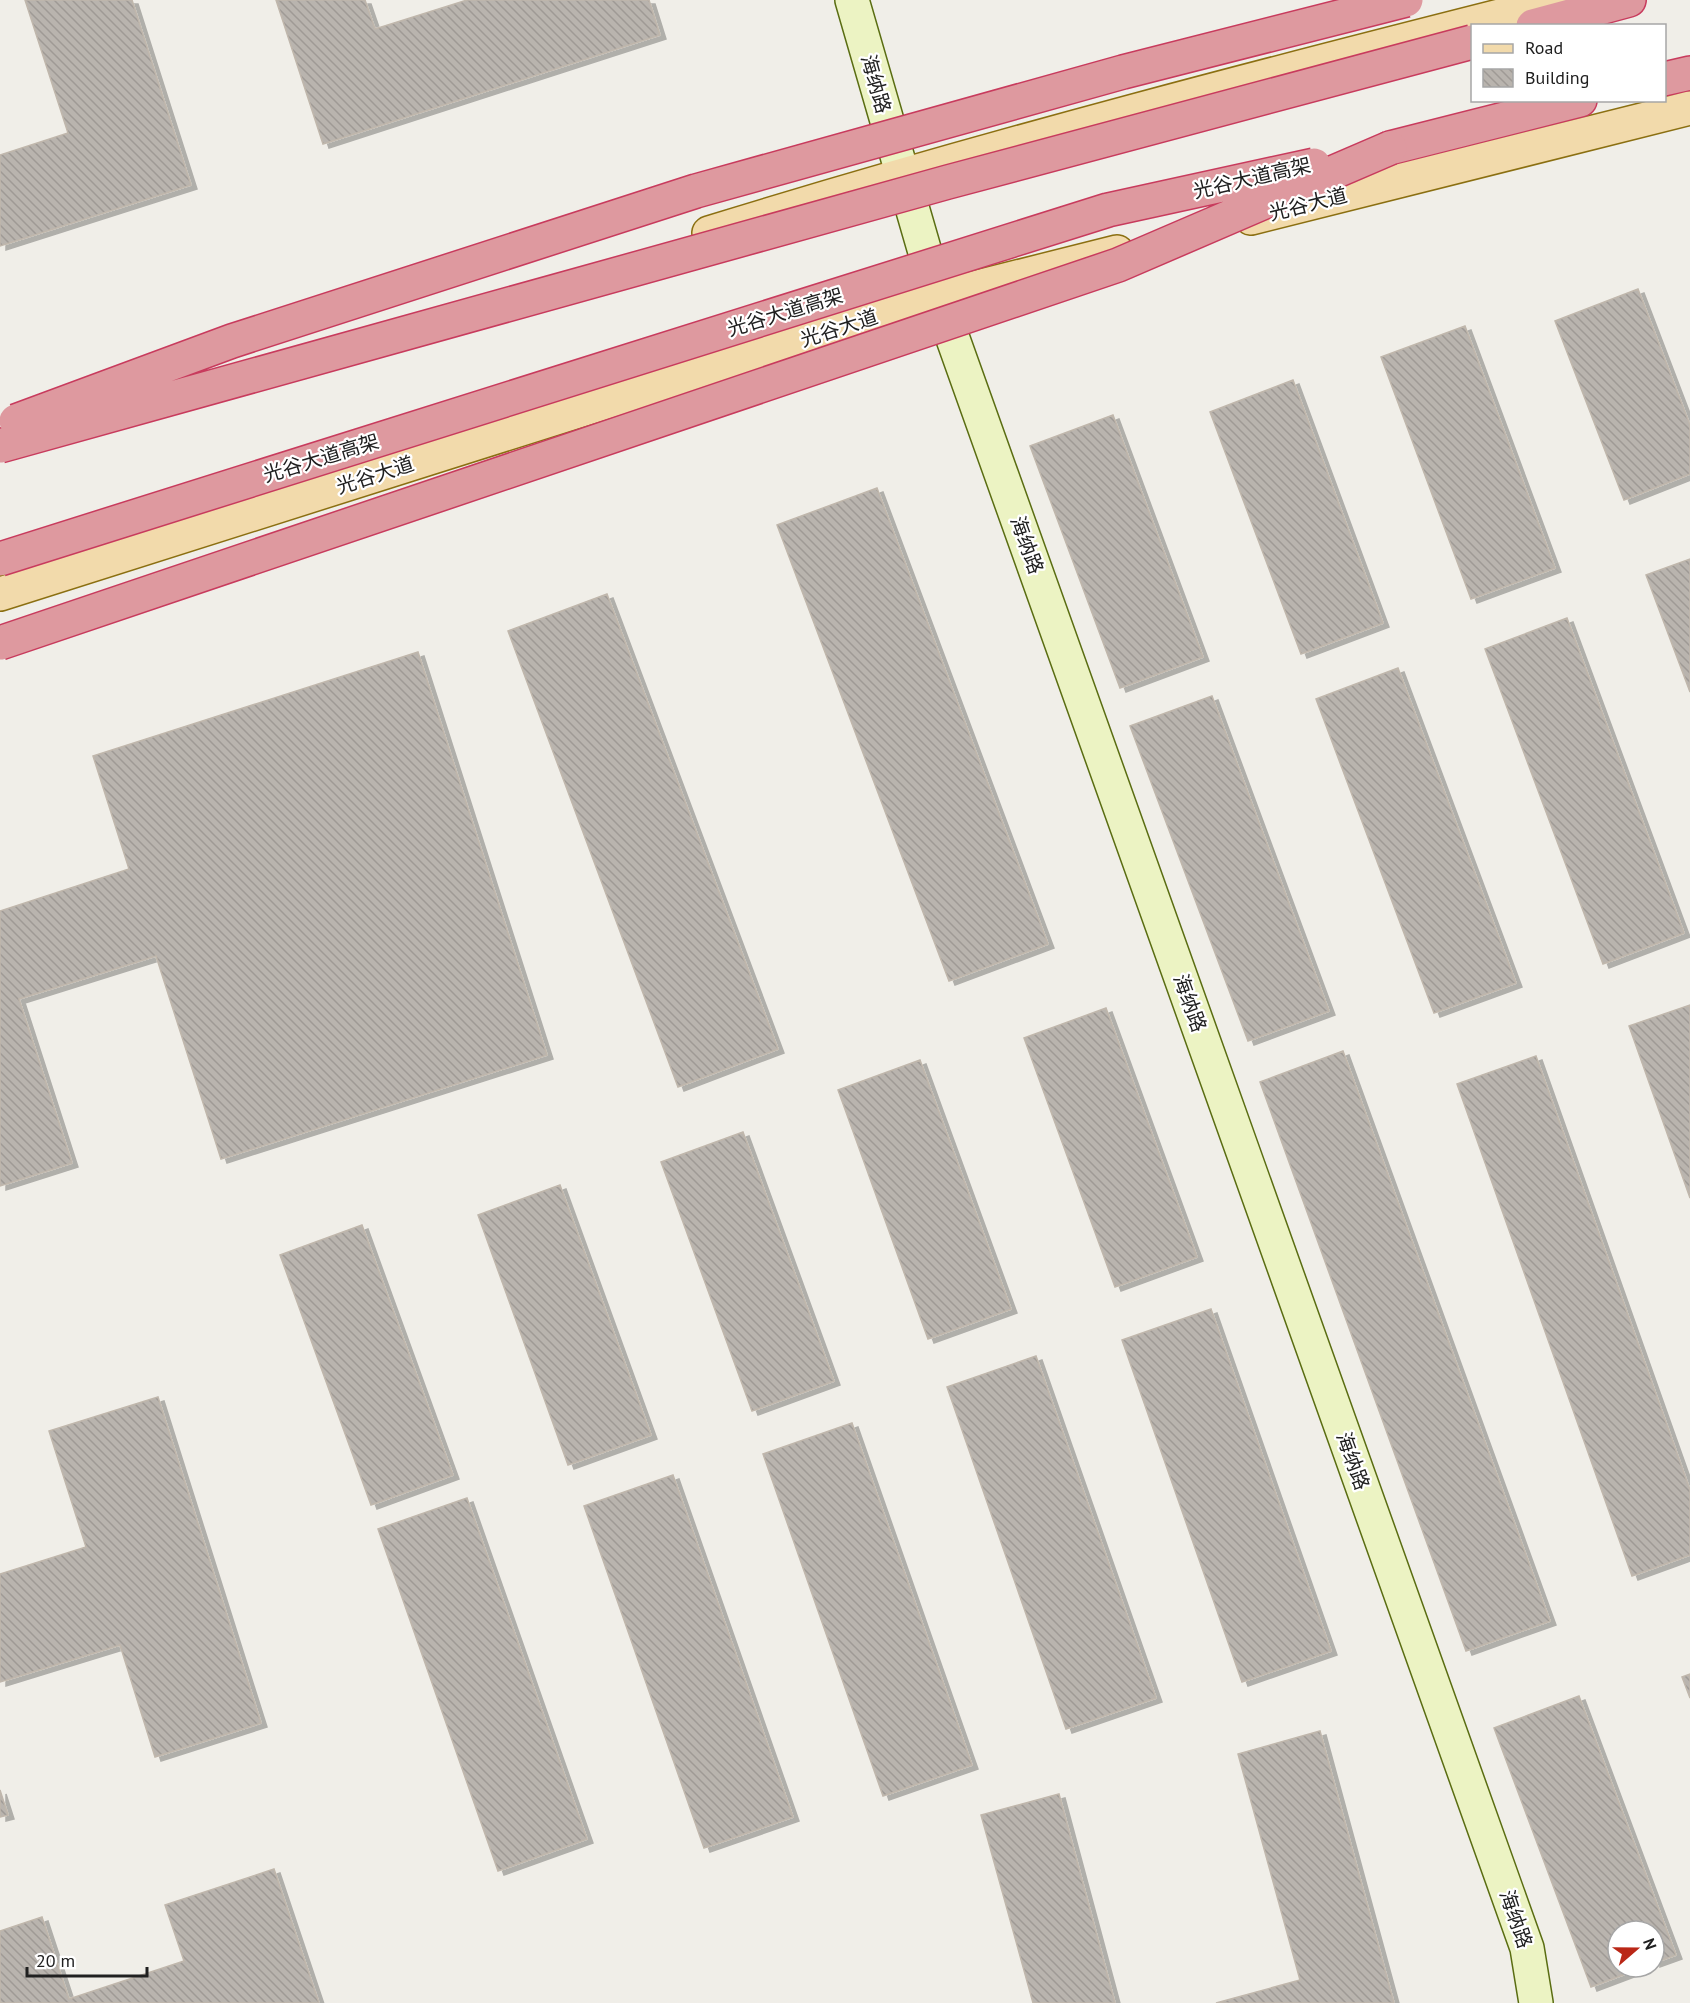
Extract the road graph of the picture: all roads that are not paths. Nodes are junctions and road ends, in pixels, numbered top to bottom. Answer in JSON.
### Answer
{"nodes":[{"id":1,"x":852,"y":0,"type":"edge"},
{"id":2,"x":1406,"y":0,"type":"edge"},
{"id":3,"x":1563,"y":0,"type":"edge"},
{"id":4,"x":1629,"y":0,"type":"edge"},
{"id":5,"x":1540,"y":24,"type":"edge"},
{"id":6,"x":1471,"y":43,"type":"edge"},
{"id":7,"x":1690,"y":73,"type":"edge"},
{"id":8,"x":1666,"y":80,"type":"edge"},
{"id":9,"x":1572,"y":102,"type":"edge"},
{"id":10,"x":1690,"y":108,"type":"edge"},
{"id":11,"x":1390,"y":148,"type":"junction"},
{"id":12,"x":901,"y":173,"type":"junction"},
{"id":13,"x":938,"y":297,"type":"junction"},
{"id":14,"x":0,"y":427,"type":"edge"},
{"id":15,"x":0,"y":446,"type":"edge"},
{"id":16,"x":0,"y":452,"type":"edge"},
{"id":17,"x":0,"y":559,"type":"edge"},
{"id":18,"x":0,"y":594,"type":"edge"},
{"id":19,"x":0,"y":643,"type":"edge"},
{"id":20,"x":1536,"y":2003,"type":"edge"}],
"edges":[{"from":1,"to":12,"type":"main road","name":"海纳路"},
{"from":2,"to":14,"type":"highway","bridge":true},
{"from":3,"to":12,"type":"main road"},
{"from":4,"to":5,"type":"highway"},
{"from":6,"to":15,"type":"highway","bridge":true},
{"from":7,"to":8,"type":"highway"},
{"from":9,"to":11,"type":"highway","name":"光谷大道高架"},
{"from":10,"to":13,"type":"main road","name":"光谷大道"},
{"from":11,"to":17,"type":"highway","name":"光谷大道高架","bridge":true},
{"from":11,"to":19,"type":"highway","bridge":true},
{"from":12,"to":13,"type":"main road","name":"海纳路"},
{"from":12,"to":16,"type":"main road"},
{"from":13,"to":18,"type":"main road","name":"光谷大道"},
{"from":13,"to":20,"type":"main road","name":"海纳路"}]}
